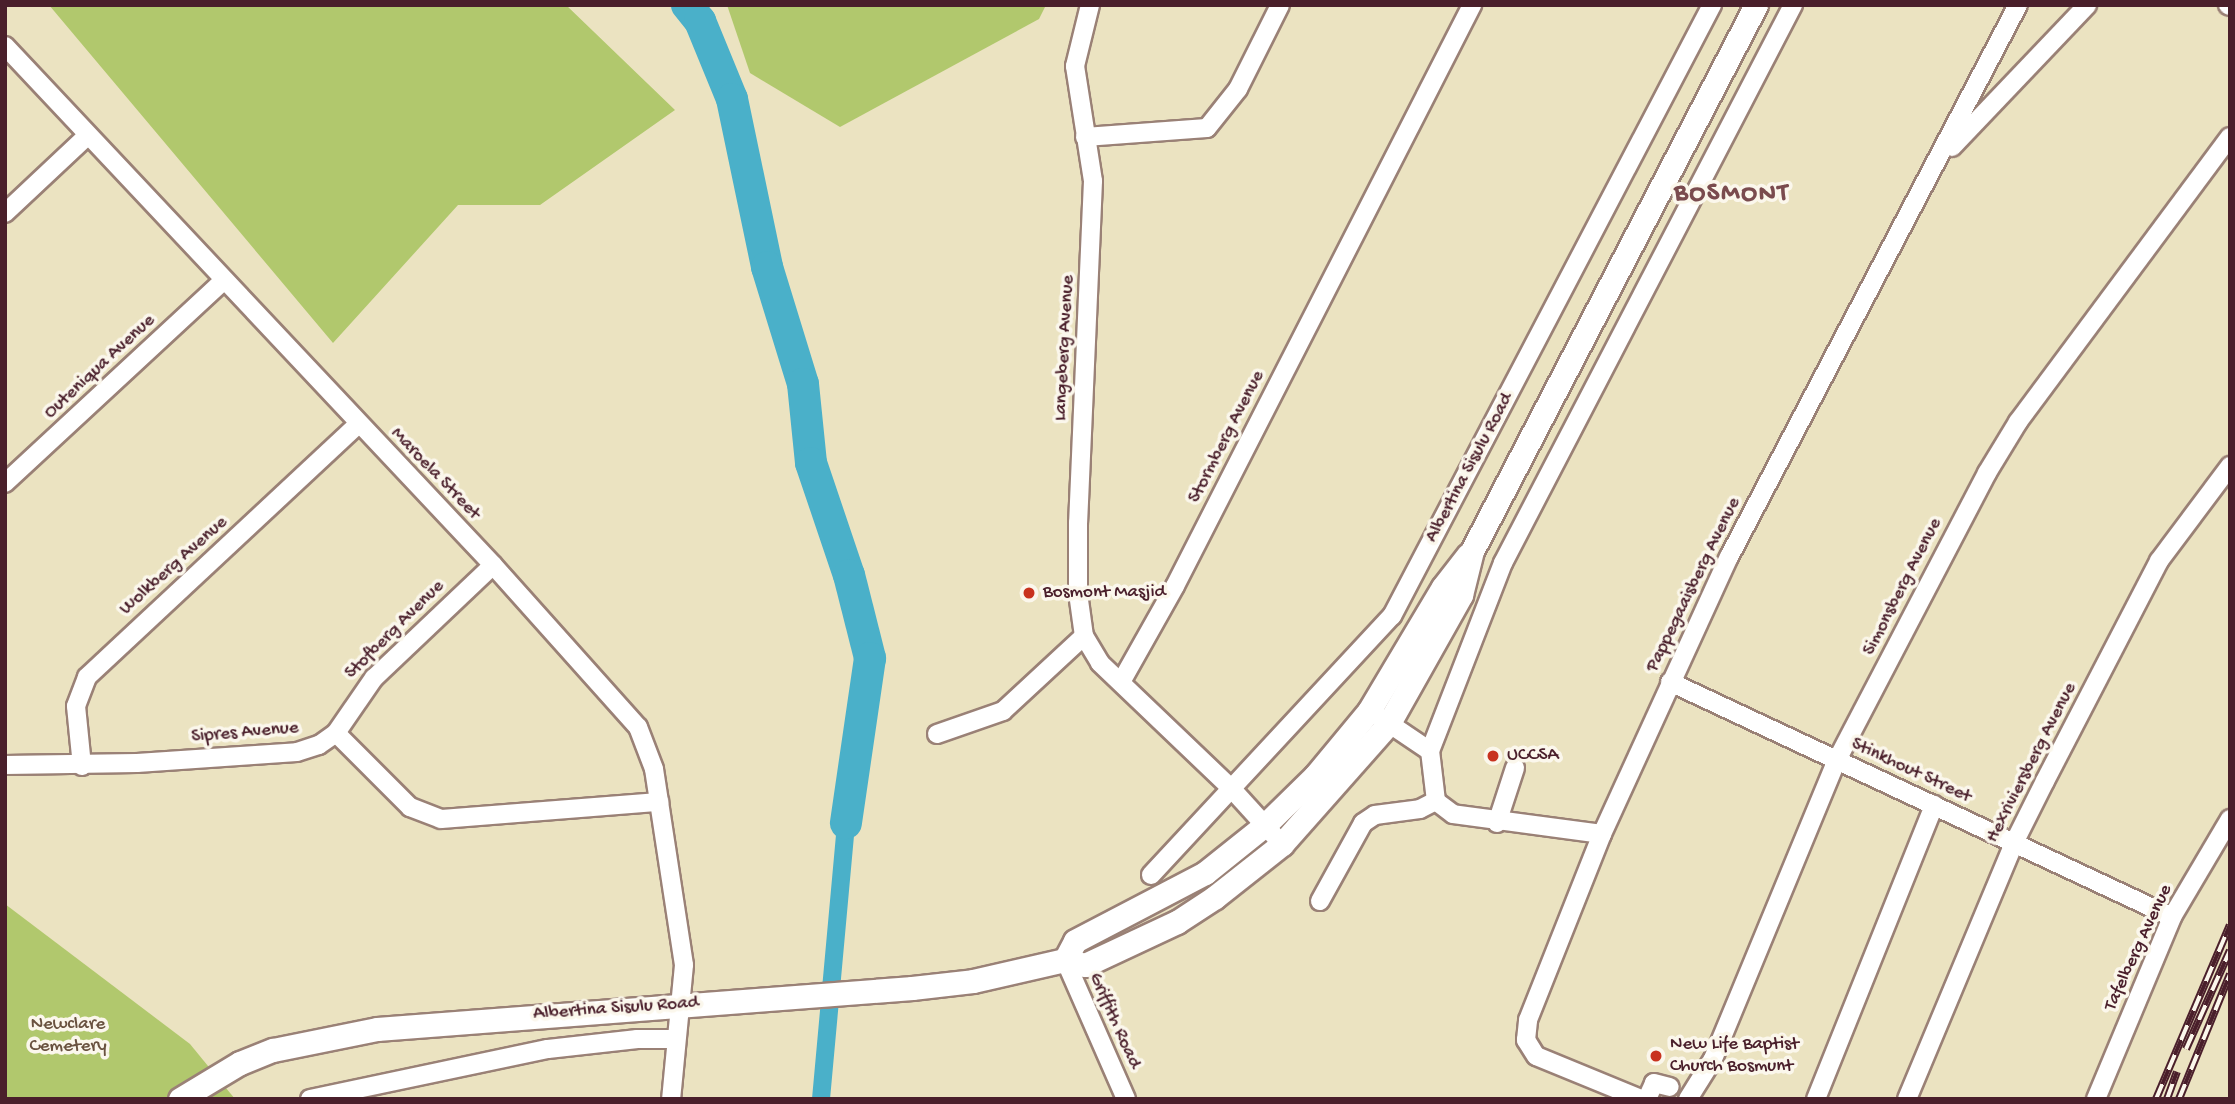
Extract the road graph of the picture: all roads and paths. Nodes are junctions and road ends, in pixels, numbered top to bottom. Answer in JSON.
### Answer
{"nodes":[{"id":1,"x":1090,"y":5,"type":"edge"},
{"id":2,"x":1280,"y":5,"type":"edge"},
{"id":3,"x":1472,"y":5,"type":"edge"},
{"id":4,"x":1712,"y":5,"type":"edge"},
{"id":5,"x":1756,"y":5,"type":"edge"},
{"id":6,"x":1793,"y":5,"type":"edge"},
{"id":7,"x":2018,"y":5,"type":"edge"},
{"id":8,"x":2087,"y":5,"type":"edge"},
{"id":9,"x":5,"y":46,"type":"edge"},
{"id":10,"x":87,"y":136,"type":"junction"},
{"id":11,"x":1085,"y":137,"type":"junction"},
{"id":12,"x":2230,"y":137,"type":"edge"},
{"id":13,"x":1938,"y":163,"type":"junction"},
{"id":14,"x":5,"y":213,"type":"edge"},
{"id":15,"x":223,"y":281,"type":"junction"},
{"id":16,"x":358,"y":424,"type":"junction"},
{"id":17,"x":2230,"y":466,"type":"edge"},
{"id":18,"x":5,"y":483,"type":"edge"},
{"id":19,"x":493,"y":565,"type":"junction"},
{"id":20,"x":1084,"y":636,"type":"junction"},
{"id":21,"x":1121,"y":682,"type":"junction"},
{"id":22,"x":1670,"y":682,"type":"junction"},
{"id":23,"x":1379,"y":717,"type":"junction"},
{"id":24,"x":336,"y":733,"type":"junction"},
{"id":25,"x":937,"y":734,"type":"dead end"},
{"id":26,"x":1430,"y":751,"type":"junction"},
{"id":27,"x":1837,"y":760,"type":"junction"},
{"id":28,"x":5,"y":765,"type":"edge"},
{"id":29,"x":82,"y":766,"type":"junction"},
{"id":30,"x":1515,"y":768,"type":"dead end"},
{"id":31,"x":1231,"y":788,"type":"junction"},
{"id":32,"x":1436,"y":801,"type":"junction"},
{"id":33,"x":659,"y":803,"type":"junction"},
{"id":34,"x":1934,"y":805,"type":"junction"},
{"id":35,"x":2230,"y":819,"type":"edge"},
{"id":36,"x":1497,"y":823,"type":"junction"},
{"id":37,"x":1265,"y":825,"type":"junction"},
{"id":38,"x":1602,"y":834,"type":"junction"},
{"id":39,"x":2014,"y":843,"type":"junction"},
{"id":40,"x":1282,"y":844,"type":"junction"},
{"id":41,"x":1151,"y":875,"type":"dead end"},
{"id":42,"x":1320,"y":901,"type":"dead end"},
{"id":43,"x":2172,"y":917,"type":"junction"},
{"id":44,"x":1065,"y":960,"type":"junction"},
{"id":45,"x":683,"y":1005,"type":"junction"},
{"id":46,"x":676,"y":1039,"type":"junction"},
{"id":47,"x":1670,"y":1087,"type":"dead end"},
{"id":48,"x":180,"y":1099,"type":"edge"},
{"id":49,"x":310,"y":1099,"type":"edge"},
{"id":50,"x":671,"y":1099,"type":"edge"},
{"id":51,"x":1126,"y":1099,"type":"edge"},
{"id":52,"x":1641,"y":1099,"type":"edge"},
{"id":53,"x":1647,"y":1099,"type":"edge"},
{"id":54,"x":1688,"y":1099,"type":"edge"},
{"id":55,"x":1816,"y":1099,"type":"edge"},
{"id":56,"x":1907,"y":1099,"type":"edge"},
{"id":57,"x":2096,"y":1099,"type":"edge"}],
"edges":[{"from":1,"to":11,"type":"street","name":"Langeberg Avenue"},
{"from":2,"to":11,"type":"street"},
{"from":3,"to":21,"type":"street","name":"Stormberg Avenue"},
{"from":4,"to":31,"type":"street","name":"Albertina Sisulu Road"},
{"from":5,"to":23,"type":"main road","name":"Albertina Sisulu Road"},
{"from":6,"to":26,"type":"street"},
{"from":7,"to":13,"type":"street","name":"Pappegaaisberg Avenue"},
{"from":8,"to":13,"type":"street","name":"Pappegaaisberg Avenue"},
{"from":9,"to":10,"type":"street","name":"Maroela Street"},
{"from":10,"to":14,"type":"street"},
{"from":10,"to":15,"type":"street","name":"Maroela Street"},
{"from":11,"to":20,"type":"street","name":"Langeberg Avenue"},
{"from":12,"to":27,"type":"street","name":"Simonsberg Avenue"},
{"from":13,"to":22,"type":"street","name":"Pappegaaisberg Avenue"},
{"from":15,"to":16,"type":"street","name":"Maroela Street"},
{"from":15,"to":18,"type":"street","name":"Outeniqua Avenue"},
{"from":16,"to":19,"type":"street","name":"Maroela Street"},
{"from":16,"to":29,"type":"street","name":"Wolkberg Avenue"},
{"from":17,"to":39,"type":"street","name":"Hexriviersberg Avenue"},
{"from":19,"to":24,"type":"street","name":"Stofberg Avenue"},
{"from":19,"to":33,"type":"street","name":"Maroela Street"},
{"from":20,"to":21,"type":"street","name":"Langeberg Avenue"},
{"from":20,"to":25,"type":"street"},
{"from":21,"to":31,"type":"street"},
{"from":22,"to":27,"type":"street","name":"Stinkhout Street"},
{"from":22,"to":38,"type":"street","name":"Pappegaaisberg Avenue"},
{"from":23,"to":26,"type":"street"},
{"from":23,"to":37,"type":"main road","name":"Albertina Sisulu Road"},
{"from":23,"to":40,"type":"main road","name":"Albertina Sisulu Road"},
{"from":24,"to":29,"type":"street","name":"Sipres Avenue"},
{"from":24,"to":33,"type":"street"},
{"from":26,"to":32,"type":"street"},
{"from":27,"to":34,"type":"street","name":"Stinkhout Street"},
{"from":27,"to":54,"type":"street","name":"Simonsberg Avenue"},
{"from":28,"to":29,"type":"street","name":"Sipres Avenue"},
{"from":30,"to":36,"type":"street"},
{"from":31,"to":37,"type":"street"},
{"from":31,"to":41,"type":"street","name":"Albertina Sisulu Road"},
{"from":32,"to":36,"type":"street"},
{"from":32,"to":42,"type":"street"},
{"from":33,"to":45,"type":"street","name":"Maroela Street"},
{"from":34,"to":39,"type":"street","name":"Stinkhout Street"},
{"from":34,"to":55,"type":"street"},
{"from":35,"to":43,"type":"street","name":"Tafelberg Avenue"},
{"from":36,"to":38,"type":"street"},
{"from":37,"to":40,"type":"street"},
{"from":37,"to":44,"type":"main road","name":"Albertina Sisulu Road"},
{"from":38,"to":52,"type":"street"},
{"from":39,"to":43,"type":"street","name":"Stinkhout Street"},
{"from":39,"to":56,"type":"street","name":"Hexriviersberg Avenue"},
{"from":40,"to":44,"type":"main road","name":"Albertina Sisulu Road"},
{"from":43,"to":57,"type":"street","name":"Tafelberg Avenue"},
{"from":44,"to":45,"type":"main road","name":"Albertina Sisulu Road"},
{"from":44,"to":51,"type":"street","name":"Griffith Road"},
{"from":45,"to":46,"type":"street","name":"Maroela Street"},
{"from":45,"to":48,"type":"main road","name":"Albertina Sisulu Road"},
{"from":46,"to":49,"type":"street","name":"Albertina Sisulu Road"},
{"from":46,"to":50,"type":"street","name":"Maroela Street"},
{"from":47,"to":53,"type":"street"}]}
